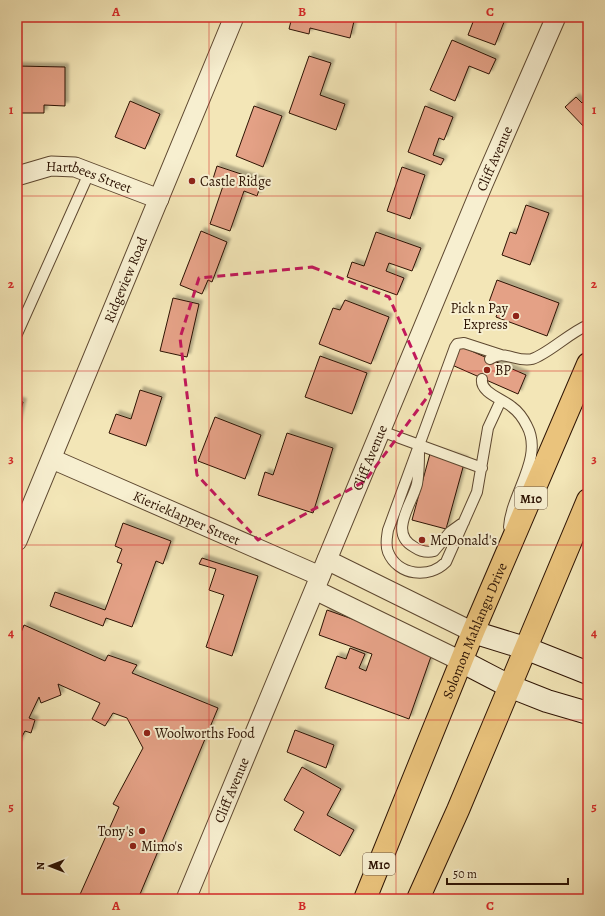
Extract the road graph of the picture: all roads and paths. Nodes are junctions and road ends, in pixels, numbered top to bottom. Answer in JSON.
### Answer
{"nodes":[{"id":1,"x":234,"y":17,"type":"edge"},
{"id":2,"x":556,"y":17,"type":"edge"},
{"id":3,"x":90,"y":172,"type":"junction"},
{"id":4,"x":17,"y":176,"type":"edge"},
{"id":5,"x":159,"y":199,"type":"junction"},
{"id":6,"x":588,"y":325,"type":"edge"},
{"id":7,"x":17,"y":334,"type":"edge"},
{"id":8,"x":501,"y":355,"type":"junction"},
{"id":9,"x":490,"y":359,"type":"dead end"},
{"id":10,"x":588,"y":364,"type":"edge"},
{"id":11,"x":482,"y":379,"type":"dead end"},
{"id":12,"x":501,"y":400,"type":"junction"},
{"id":13,"x":381,"y":431,"type":"junction"},
{"id":14,"x":419,"y":446,"type":"junction"},
{"id":15,"x":52,"y":459,"type":"junction"},
{"id":16,"x":482,"y":468,"type":"junction"},
{"id":17,"x":588,"y":500,"type":"edge"},
{"id":18,"x":465,"y":521,"type":"junction"},
{"id":19,"x":17,"y":541,"type":"edge"},
{"id":20,"x":508,"y":549,"type":"junction"},
{"id":21,"x":321,"y":575,"type":"junction"},
{"id":22,"x":473,"y":632,"type":"junction"},
{"id":23,"x":525,"y":648,"type":"junction"},
{"id":24,"x":461,"y":661,"type":"junction"},
{"id":25,"x":588,"y":673,"type":"edge"},
{"id":26,"x":509,"y":686,"type":"junction"},
{"id":27,"x":588,"y":713,"type":"edge"},
{"id":28,"x":186,"y":899,"type":"edge"},
{"id":29,"x":365,"y":899,"type":"edge"},
{"id":30,"x":418,"y":899,"type":"edge"}],
"edges":[{"from":1,"to":5,"type":"street","name":"Ridgeview Road"},
{"from":2,"to":13,"type":"street","name":"Cliff Avenue"},
{"from":3,"to":4,"type":"street","name":"Hartbees Street"},
{"from":3,"to":5,"type":"street","name":"Hartbees Street"},
{"from":3,"to":7,"type":"lane"},
{"from":5,"to":15,"type":"street","name":"Ridgeview Road"},
{"from":6,"to":8,"type":"lane"},
{"from":8,"to":9,"type":"lane"},
{"from":8,"to":14,"type":"lane"},
{"from":10,"to":20,"type":"main road","name":"Solomon Mahlangu Drive","number":"M10"},
{"from":11,"to":12,"type":"lane"},
{"from":12,"to":16,"type":"lane"},
{"from":12,"to":20,"type":"lane"},
{"from":13,"to":14,"type":"lane"},
{"from":13,"to":21,"type":"street","name":"Cliff Avenue"},
{"from":14,"to":16,"type":"lane"},
{"from":14,"to":18,"type":"lane"},
{"from":14,"to":18,"type":"lane"},
{"from":15,"to":19,"type":"street","name":"Ridgeview Road"},
{"from":15,"to":21,"type":"street","name":"Kierieklapper Street"},
{"from":16,"to":18,"type":"lane"},
{"from":17,"to":23,"type":"main road"},
{"from":20,"to":22,"type":"main road","name":"Solomon Mahlangu Drive","number":"M10"},
{"from":21,"to":22,"type":"street","name":"Kierieklapper Street"},
{"from":21,"to":24,"type":"street","name":"Kierieklapper Street"},
{"from":21,"to":28,"type":"street","name":"Cliff Avenue"},
{"from":22,"to":23,"type":"main road"},
{"from":22,"to":24,"type":"main road","name":"Solomon Mahlangu Drive","number":"M10"},
{"from":23,"to":25,"type":"main road"},
{"from":23,"to":26,"type":"main road"},
{"from":24,"to":26,"type":"main road"},
{"from":24,"to":29,"type":"main road","name":"Solomon Mahlangu Drive","number":"M10"},
{"from":26,"to":27,"type":"main road"},
{"from":26,"to":30,"type":"main road"}]}
